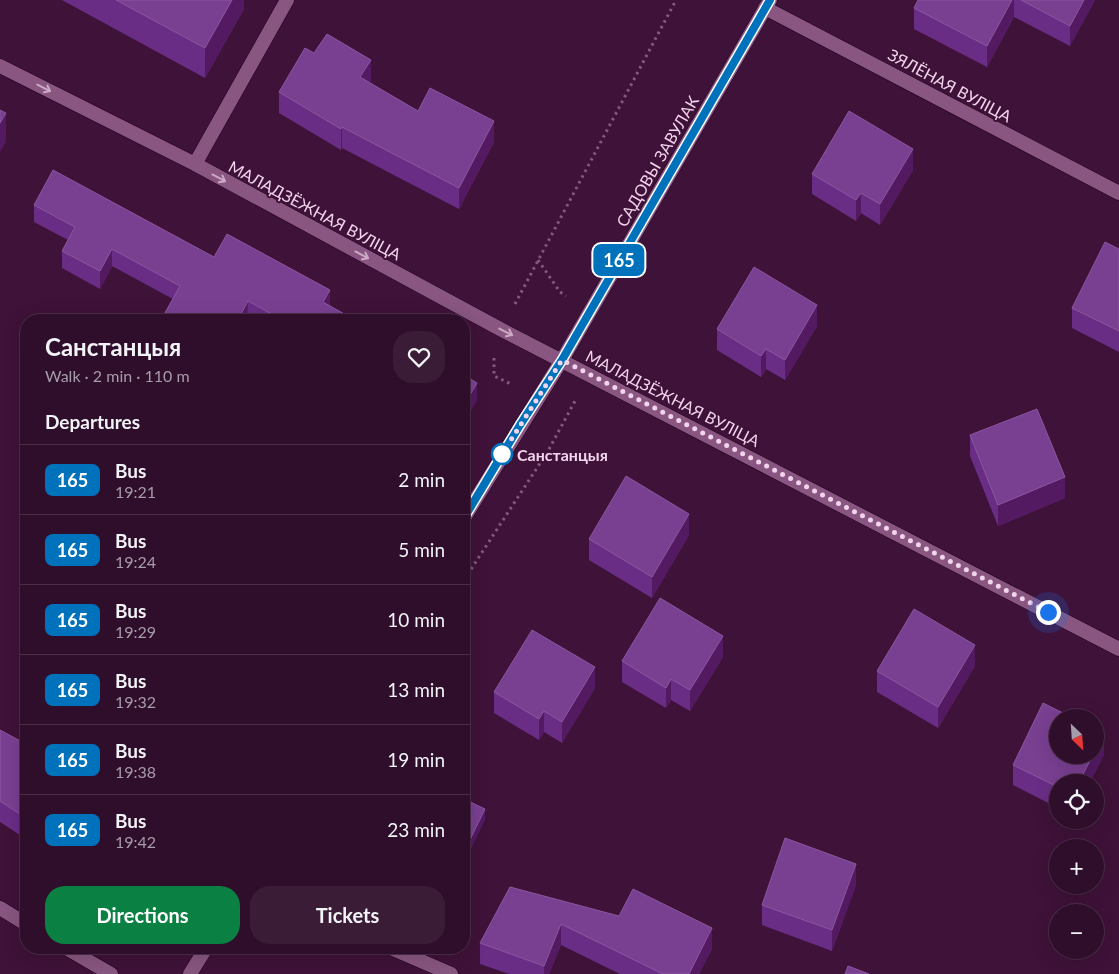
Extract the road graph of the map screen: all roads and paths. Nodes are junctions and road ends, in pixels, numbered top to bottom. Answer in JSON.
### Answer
{"nodes":[{"id":1,"x":287,"y":0,"type":"edge"},
{"id":2,"x":676,"y":0,"type":"edge"},
{"id":3,"x":768,"y":4,"type":"edge"},
{"id":4,"x":0,"y":66,"type":"edge"},
{"id":5,"x":195,"y":164,"type":"junction"},
{"id":6,"x":1119,"y":193,"type":"edge"},
{"id":7,"x":502,"y":330,"type":"junction"},
{"id":8,"x":562,"y":360,"type":"junction"},
{"id":9,"x":494,"y":376,"type":"dead end"},
{"id":10,"x":470,"y":508,"type":"edge"},
{"id":11,"x":1119,"y":649,"type":"edge"},
{"id":12,"x":0,"y":908,"type":"edge"},
{"id":13,"x":20,"y":920,"type":"edge"},
{"id":14,"x":76,"y":954,"type":"edge"},
{"id":15,"x":202,"y":954,"type":"edge"},
{"id":16,"x":405,"y":954,"type":"edge"},
{"id":17,"x":111,"y":974,"type":"edge"},
{"id":18,"x":190,"y":974,"type":"edge"},
{"id":19,"x":451,"y":974,"type":"edge"}],
"edges":[{"from":1,"to":5,"type":"street"},
{"from":2,"to":7,"type":"path"},
{"from":3,"to":6,"type":"street","name":"ЗЯЛЁНАЯ ВУЛІЦА"},
{"from":3,"to":8,"type":"street","name":"САДОВЫ ЗАВУЛАК"},
{"from":4,"to":5,"type":"street","name":"МАЛАДЗЁЖНАЯ ВУЛІЦА","one_way":true},
{"from":5,"to":7,"type":"street","name":"МАЛАДЗЁЖНАЯ ВУЛІЦА","one_way":true},
{"from":7,"to":8,"type":"street","name":"МАЛАДЗЁЖНАЯ ВУЛІЦА","one_way":true},
{"from":7,"to":9,"type":"path"},
{"from":8,"to":10,"type":"street","name":"САДОВЫ ЗАВУЛАК"},
{"from":8,"to":11,"type":"street","name":"МАЛАДЗЁЖНАЯ ВУЛІЦА"},
{"from":12,"to":13,"type":"street"},
{"from":14,"to":17,"type":"street"},
{"from":15,"to":18,"type":"street"},
{"from":16,"to":19,"type":"street"}]}
